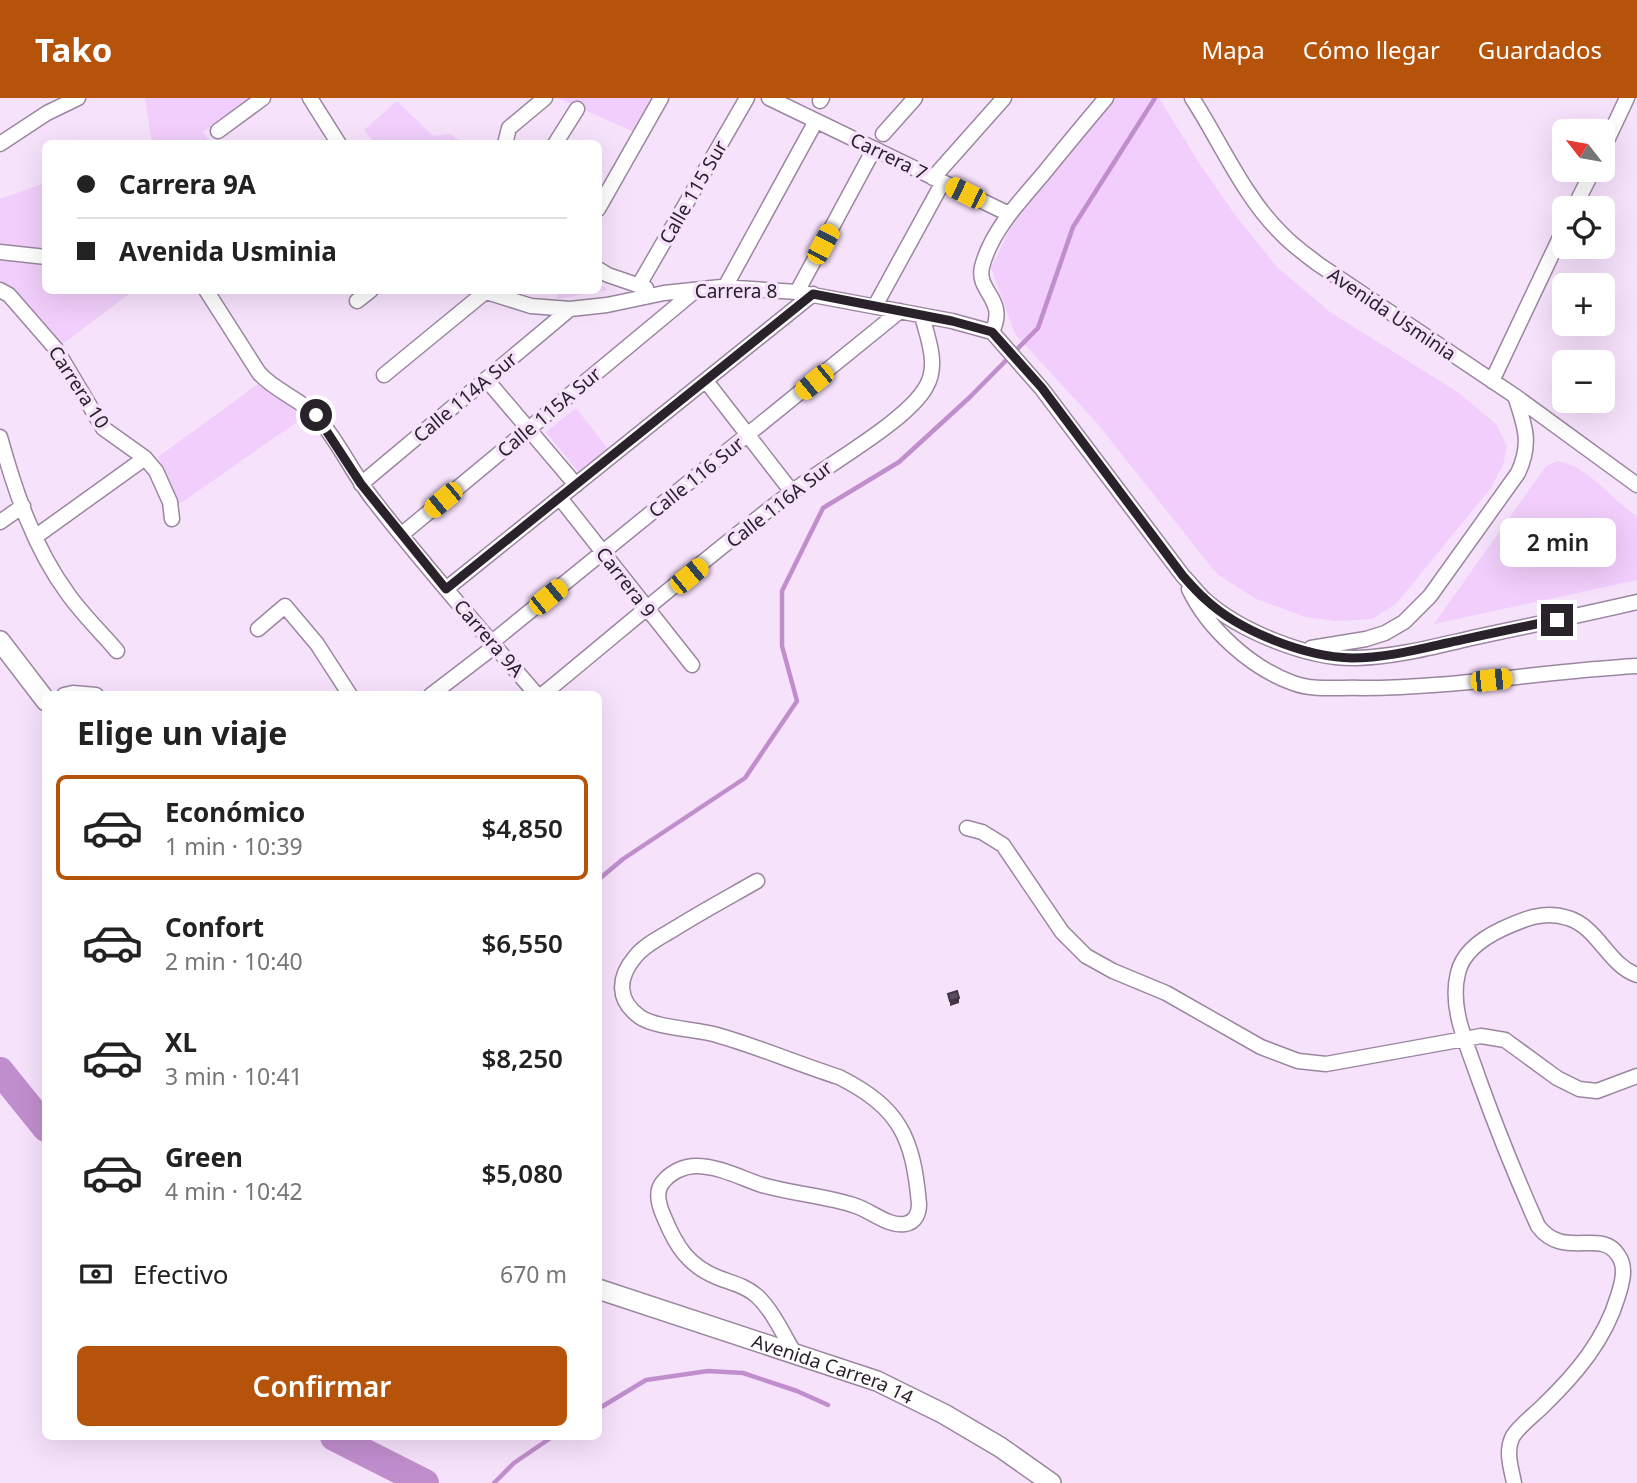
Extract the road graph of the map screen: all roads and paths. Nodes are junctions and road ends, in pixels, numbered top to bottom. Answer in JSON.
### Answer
{"nodes":[{"id":1,"x":78,"y":98,"type":"edge"},
{"id":2,"x":263,"y":98,"type":"edge"},
{"id":3,"x":310,"y":98,"type":"edge"},
{"id":4,"x":545,"y":98,"type":"edge"},
{"id":5,"x":661,"y":98,"type":"edge"},
{"id":6,"x":747,"y":98,"type":"edge"},
{"id":7,"x":769,"y":98,"type":"edge"},
{"id":8,"x":915,"y":98,"type":"edge"},
{"id":9,"x":1004,"y":98,"type":"edge"},
{"id":10,"x":1106,"y":98,"type":"edge"},
{"id":11,"x":1192,"y":98,"type":"edge"},
{"id":12,"x":1627,"y":98,"type":"edge"},
{"id":13,"x":577,"y":108,"type":"dead end"},
{"id":14,"x":816,"y":121,"type":"junction"},
{"id":15,"x":1615,"y":124,"type":"edge"},
{"id":16,"x":218,"y":131,"type":"dead end"},
{"id":17,"x":883,"y":134,"type":"dead end"},
{"id":18,"x":336,"y":140,"type":"edge"},
{"id":19,"x":506,"y":140,"type":"edge"},
{"id":20,"x":557,"y":140,"type":"edge"},
{"id":21,"x":0,"y":144,"type":"edge"},
{"id":22,"x":874,"y":149,"type":"junction"},
{"id":23,"x":938,"y":180,"type":"junction"},
{"id":24,"x":602,"y":202,"type":"edge"},
{"id":25,"x":1009,"y":214,"type":"junction"},
{"id":26,"x":0,"y":253,"type":"edge"},
{"id":27,"x":1552,"y":254,"type":"edge"},
{"id":28,"x":42,"y":257,"type":"edge"},
{"id":29,"x":602,"y":271,"type":"edge"},
{"id":30,"x":639,"y":285,"type":"junction"},
{"id":31,"x":725,"y":287,"type":"junction"},
{"id":32,"x":697,"y":289,"type":"junction"},
{"id":33,"x":0,"y":290,"type":"edge"},
{"id":34,"x":797,"y":292,"type":"junction"},
{"id":35,"x":664,"y":293,"type":"junction"},
{"id":36,"x":209,"y":294,"type":"edge"},
{"id":37,"x":365,"y":294,"type":"edge"},
{"id":38,"x":480,"y":294,"type":"edge"},
{"id":39,"x":489,"y":294,"type":"edge"},
{"id":40,"x":813,"y":294,"type":"junction"},
{"id":41,"x":357,"y":301,"type":"dead end"},
{"id":42,"x":875,"y":306,"type":"junction"},
{"id":43,"x":570,"y":309,"type":"junction"},
{"id":44,"x":900,"y":311,"type":"junction"},
{"id":45,"x":922,"y":316,"type":"junction"},
{"id":46,"x":992,"y":332,"type":"junction"},
{"id":47,"x":384,"y":375,"type":"dead end"},
{"id":48,"x":486,"y":379,"type":"junction"},
{"id":49,"x":706,"y":381,"type":"junction"},
{"id":50,"x":1492,"y":381,"type":"junction"},
{"id":51,"x":1514,"y":396,"type":"junction"},
{"id":52,"x":528,"y":429,"type":"junction"},
{"id":53,"x":749,"y":434,"type":"junction"},
{"id":54,"x":0,"y":437,"type":"edge"},
{"id":55,"x":145,"y":458,"type":"junction"},
{"id":56,"x":361,"y":484,"type":"junction"},
{"id":57,"x":576,"y":485,"type":"junction"},
{"id":58,"x":1637,"y":485,"type":"edge"},
{"id":59,"x":792,"y":492,"type":"junction"},
{"id":60,"x":560,"y":498,"type":"junction"},
{"id":61,"x":23,"y":506,"type":"junction"},
{"id":62,"x":172,"y":519,"type":"dead end"},
{"id":63,"x":0,"y":522,"type":"edge"},
{"id":64,"x":401,"y":535,"type":"junction"},
{"id":65,"x":35,"y":537,"type":"junction"},
{"id":66,"x":603,"y":552,"type":"junction"},
{"id":67,"x":1183,"y":576,"type":"junction"},
{"id":68,"x":446,"y":589,"type":"junction"},
{"id":69,"x":1637,"y":602,"type":"edge"},
{"id":70,"x":648,"y":609,"type":"junction"},
{"id":71,"x":258,"y":629,"type":"dead end"},
{"id":72,"x":0,"y":641,"type":"edge"},
{"id":73,"x":494,"y":644,"type":"junction"},
{"id":74,"x":1302,"y":649,"type":"junction"},
{"id":75,"x":117,"y":651,"type":"dead end"},
{"id":76,"x":692,"y":666,"type":"dead end"},
{"id":77,"x":1637,"y":666,"type":"edge"},
{"id":78,"x":347,"y":691,"type":"edge"},
{"id":79,"x":436,"y":691,"type":"edge"},
{"id":80,"x":535,"y":691,"type":"edge"},
{"id":81,"x":544,"y":691,"type":"edge"},
{"id":82,"x":42,"y":697,"type":"edge"},
{"id":83,"x":967,"y":828,"type":"dead end"},
{"id":84,"x":757,"y":881,"type":"dead end"},
{"id":85,"x":1637,"y":975,"type":"edge"},
{"id":86,"x":1464,"y":1038,"type":"junction"},
{"id":87,"x":1637,"y":1076,"type":"edge"},
{"id":88,"x":602,"y":1290,"type":"edge"},
{"id":89,"x":795,"y":1354,"type":"junction"},
{"id":90,"x":1051,"y":1483,"type":"edge"},
{"id":91,"x":1514,"y":1483,"type":"edge"}],
"edges":[{"from":1,"to":21,"type":"street"},
{"from":2,"to":16,"type":"street"},
{"from":3,"to":18,"type":"street"},
{"from":4,"to":19,"type":"street"},
{"from":5,"to":24,"type":"street"},
{"from":6,"to":30,"type":"street","name":"Calle 115 Sur"},
{"from":7,"to":14,"type":"street","name":"Carrera 7"},
{"from":8,"to":17,"type":"street"},
{"from":9,"to":23,"type":"street"},
{"from":10,"to":25,"type":"street"},
{"from":11,"to":50,"type":"street","name":"Avenida Usminia"},
{"from":12,"to":15,"type":"street"},
{"from":13,"to":20,"type":"street"},
{"from":14,"to":22,"type":"street","name":"Carrera 7"},
{"from":14,"to":31,"type":"street"},
{"from":22,"to":23,"type":"street","name":"Carrera 7"},
{"from":22,"to":34,"type":"street"},
{"from":23,"to":25,"type":"street","name":"Carrera 7"},
{"from":23,"to":42,"type":"street"},
{"from":25,"to":46,"type":"street"},
{"from":26,"to":28,"type":"street"},
{"from":27,"to":50,"type":"street"},
{"from":29,"to":30,"type":"street"},
{"from":30,"to":35,"type":"street"},
{"from":31,"to":32,"type":"street","name":"Carrera 8"},
{"from":31,"to":34,"type":"street","name":"Carrera 8"},
{"from":32,"to":35,"type":"street","name":"Carrera 8"},
{"from":32,"to":52,"type":"street","name":"Calle 115A Sur"},
{"from":33,"to":55,"type":"street","name":"Carrera 10"},
{"from":34,"to":40,"type":"street","name":"Carrera 8"},
{"from":35,"to":43,"type":"street","name":"Carrera 8"},
{"from":36,"to":56,"type":"street","name":"Carrera 9A"},
{"from":37,"to":41,"type":"street"},
{"from":38,"to":47,"type":"street"},
{"from":39,"to":43,"type":"street","name":"Carrera 8"},
{"from":40,"to":42,"type":"street","name":"Carrera 8"},
{"from":40,"to":49,"type":"street"},
{"from":42,"to":44,"type":"street","name":"Carrera 8"},
{"from":43,"to":48,"type":"street","name":"Calle 114A Sur"},
{"from":44,"to":45,"type":"street","name":"Carrera 8"},
{"from":44,"to":53,"type":"street","name":"Calle 116 Sur"},
{"from":45,"to":46,"type":"street","name":"Carrera 8"},
{"from":45,"to":59,"type":"street","name":"Calle 116A Sur"},
{"from":46,"to":67,"type":"street"},
{"from":48,"to":52,"type":"street"},
{"from":48,"to":56,"type":"street","name":"Calle 114A Sur"},
{"from":49,"to":53,"type":"street"},
{"from":49,"to":57,"type":"street"},
{"from":50,"to":51,"type":"street","name":"Avenida Usminia"},
{"from":51,"to":58,"type":"street","name":"Avenida Usminia"},
{"from":51,"to":74,"type":"street"},
{"from":52,"to":57,"type":"street"},
{"from":52,"to":64,"type":"street","name":"Calle 115A Sur"},
{"from":53,"to":59,"type":"street"},
{"from":53,"to":66,"type":"street","name":"Calle 116 Sur"},
{"from":54,"to":61,"type":"street"},
{"from":55,"to":62,"type":"street","name":"Carrera 10"},
{"from":55,"to":65,"type":"street"},
{"from":56,"to":64,"type":"street","name":"Carrera 9A"},
{"from":57,"to":60,"type":"street"},
{"from":59,"to":70,"type":"street","name":"Calle 116A Sur"},
{"from":60,"to":66,"type":"street","name":"Carrera 9"},
{"from":60,"to":68,"type":"street"},
{"from":61,"to":63,"type":"street"},
{"from":61,"to":65,"type":"street"},
{"from":64,"to":68,"type":"street","name":"Carrera 9A"},
{"from":65,"to":75,"type":"street"},
{"from":66,"to":70,"type":"street","name":"Carrera 9"},
{"from":66,"to":73,"type":"street","name":"Calle 116 Sur"},
{"from":67,"to":74,"type":"street"},
{"from":67,"to":77,"type":"street"},
{"from":68,"to":73,"type":"street","name":"Carrera 9A"},
{"from":69,"to":74,"type":"street"},
{"from":70,"to":76,"type":"street","name":"Carrera 9"},
{"from":70,"to":81,"type":"street","name":"Calle 116A Sur"},
{"from":71,"to":78,"type":"street"},
{"from":72,"to":82,"type":"main road"},
{"from":73,"to":79,"type":"street","name":"Calle 116 Sur"},
{"from":73,"to":80,"type":"street","name":"Carrera 9A"},
{"from":83,"to":86,"type":"street"},
{"from":84,"to":89,"type":"street"},
{"from":85,"to":86,"type":"street"},
{"from":86,"to":87,"type":"street"},
{"from":86,"to":91,"type":"street"},
{"from":88,"to":89,"type":"main road","name":"Avenida Carrera 14"},
{"from":89,"to":90,"type":"main road","name":"Avenida Carrera 14"}]}
